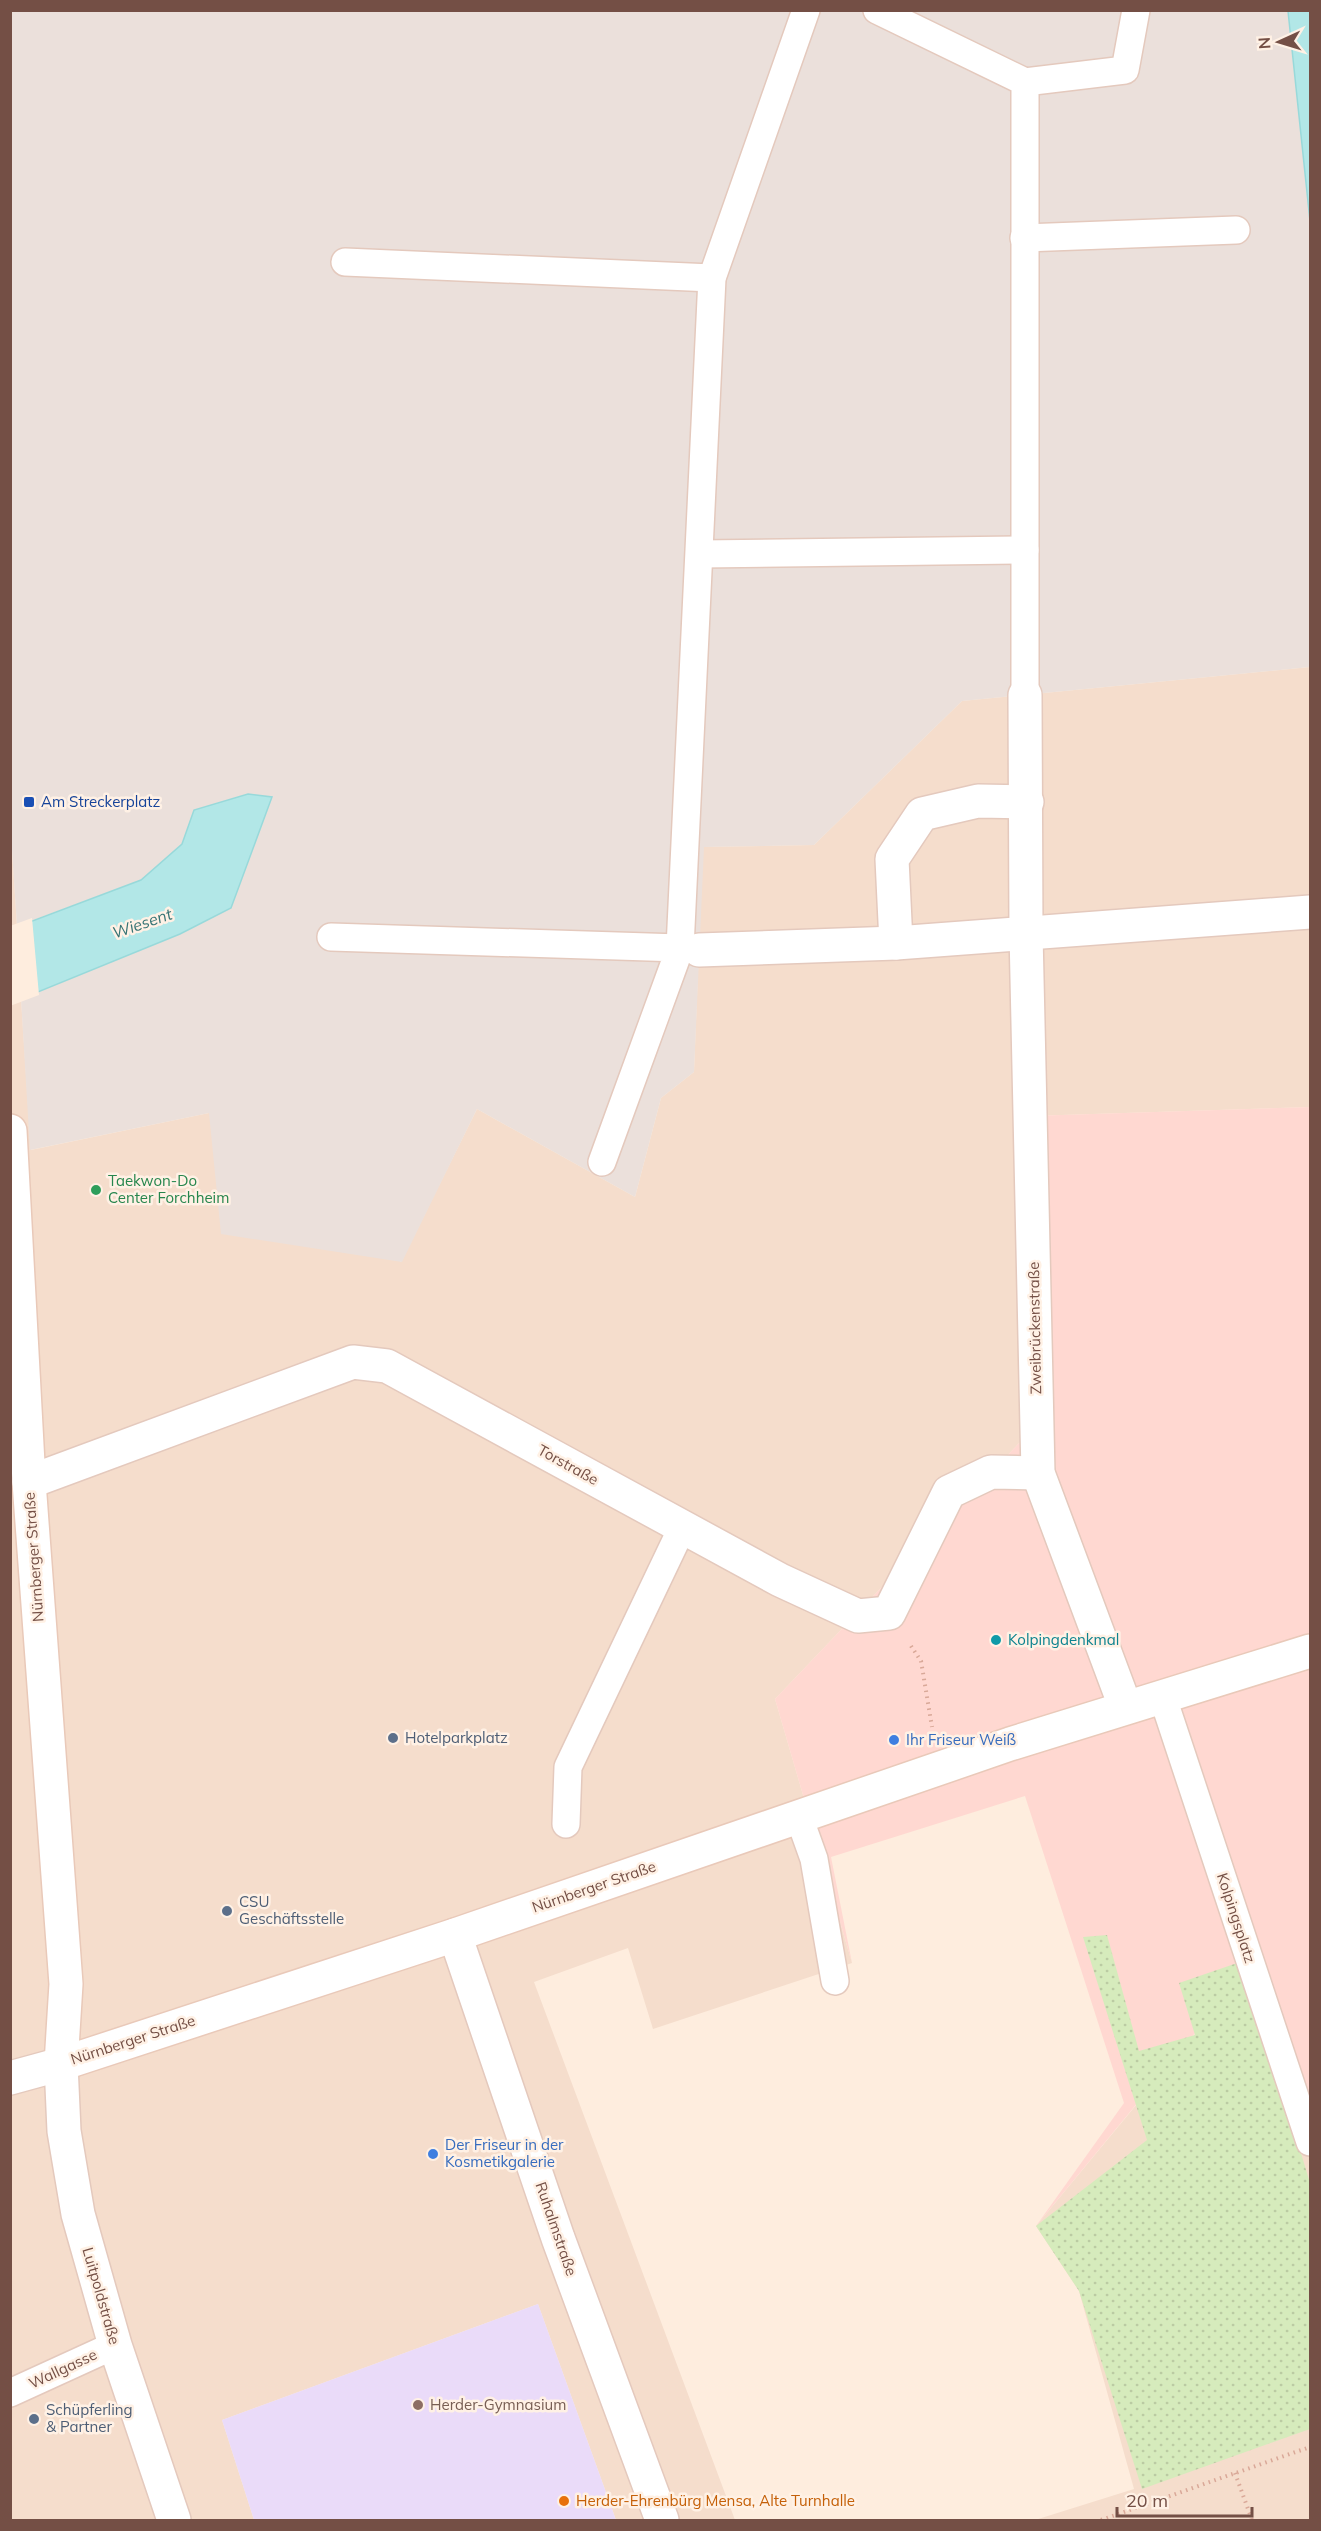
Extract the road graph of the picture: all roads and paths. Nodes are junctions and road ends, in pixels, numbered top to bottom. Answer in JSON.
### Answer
{"nodes":[{"id":1,"x":806,"y":10,"type":"edge"},
{"id":2,"x":877,"y":10,"type":"edge"},
{"id":3,"x":1136,"y":10,"type":"edge"},
{"id":4,"x":1024,"y":82,"type":"junction"},
{"id":5,"x":1236,"y":230,"type":"dead end"},
{"id":6,"x":1024,"y":238,"type":"junction"},
{"id":7,"x":345,"y":262,"type":"dead end"},
{"id":8,"x":712,"y":278,"type":"junction"},
{"id":9,"x":1025,"y":550,"type":"junction"},
{"id":10,"x":700,"y":554,"type":"junction"},
{"id":11,"x":1025,"y":695,"type":"joint"},
{"id":12,"x":1028,"y":802,"type":"junction"},
{"id":13,"x":1311,"y":912,"type":"edge"},
{"id":14,"x":1026,"y":933,"type":"junction"},
{"id":15,"x":331,"y":937,"type":"dead end"},
{"id":16,"x":896,"y":943,"type":"junction"},
{"id":17,"x":689,"y":949,"type":"junction"},
{"id":18,"x":10,"y":1131,"type":"edge"},
{"id":19,"x":602,"y":1162,"type":"dead end"},
{"id":20,"x":1038,"y":1473,"type":"junction"},
{"id":21,"x":29,"y":1482,"type":"junction"},
{"id":22,"x":682,"y":1528,"type":"junction"},
{"id":23,"x":889,"y":1612,"type":"junction"},
{"id":24,"x":1311,"y":1651,"type":"edge"},
{"id":25,"x":1162,"y":1695,"type":"junction"},
{"id":26,"x":1125,"y":1706,"type":"junction"},
{"id":27,"x":940,"y":1770,"type":"junction"},
{"id":28,"x":799,"y":1817,"type":"junction"},
{"id":29,"x":566,"y":1824,"type":"dead end"},
{"id":30,"x":455,"y":1935,"type":"junction"},
{"id":31,"x":835,"y":1981,"type":"dead end"},
{"id":32,"x":61,"y":2064,"type":"junction"},
{"id":33,"x":10,"y":2078,"type":"edge"},
{"id":34,"x":1311,"y":2142,"type":"edge"},
{"id":35,"x":115,"y":2345,"type":"junction"},
{"id":36,"x":10,"y":2393,"type":"edge"},
{"id":37,"x":1311,"y":2446,"type":"edge"},
{"id":38,"x":1235,"y":2473,"type":"junction"},
{"id":39,"x":174,"y":2520,"type":"edge"},
{"id":40,"x":662,"y":2520,"type":"edge"},
{"id":41,"x":1101,"y":2520,"type":"edge"},
{"id":42,"x":1252,"y":2520,"type":"edge"}],
"edges":[{"from":1,"to":8,"type":"lane"},
{"from":2,"to":4,"type":"lane"},
{"from":3,"to":4,"type":"lane"},
{"from":4,"to":6,"type":"lane"},
{"from":5,"to":6,"type":"lane"},
{"from":6,"to":9,"type":"lane"},
{"from":7,"to":8,"type":"lane"},
{"from":8,"to":10,"type":"lane"},
{"from":9,"to":10,"type":"lane"},
{"from":9,"to":11,"type":"lane"},
{"from":10,"to":17,"type":"lane"},
{"from":11,"to":12,"type":"street","name":"Zweibrückenstraße"},
{"from":12,"to":14,"type":"street","name":"Zweibrückenstraße"},
{"from":12,"to":16,"type":"street"},
{"from":13,"to":14,"type":"street"},
{"from":14,"to":16,"type":"street"},
{"from":14,"to":20,"type":"street","name":"Zweibrückenstraße"},
{"from":15,"to":17,"type":"lane"},
{"from":16,"to":17,"type":"street"},
{"from":17,"to":19,"type":"lane"},
{"from":18,"to":21,"type":"street"},
{"from":20,"to":23,"type":"street"},
{"from":20,"to":26,"type":"street","name":"Zweibrückenstraße"},
{"from":21,"to":22,"type":"street","name":"Torstraße"},
{"from":21,"to":32,"type":"street","name":"Nürnberger Straße"},
{"from":22,"to":23,"type":"street","name":"Torstraße"},
{"from":22,"to":29,"type":"lane"},
{"from":23,"to":27,"type":"path"},
{"from":24,"to":25,"type":"street"},
{"from":25,"to":26,"type":"street"},
{"from":25,"to":34,"type":"lane","name":"Kolpingsplatz"},
{"from":26,"to":27,"type":"street","name":"Nürnberger Straße"},
{"from":27,"to":28,"type":"street","name":"Nürnberger Straße"},
{"from":28,"to":30,"type":"street","name":"Nürnberger Straße"},
{"from":28,"to":31,"type":"lane"},
{"from":30,"to":32,"type":"street","name":"Nürnberger Straße"},
{"from":30,"to":40,"type":"street","name":"Ruhalmstraße"},
{"from":32,"to":33,"type":"street","name":"Nürnberger Straße"},
{"from":32,"to":35,"type":"street","name":"Luitpoldstraße"},
{"from":35,"to":36,"type":"lane","name":"Wallgasse"},
{"from":35,"to":39,"type":"street","name":"Luitpoldstraße"},
{"from":37,"to":38,"type":"path"},
{"from":38,"to":41,"type":"path"},
{"from":38,"to":42,"type":"path"}]}
